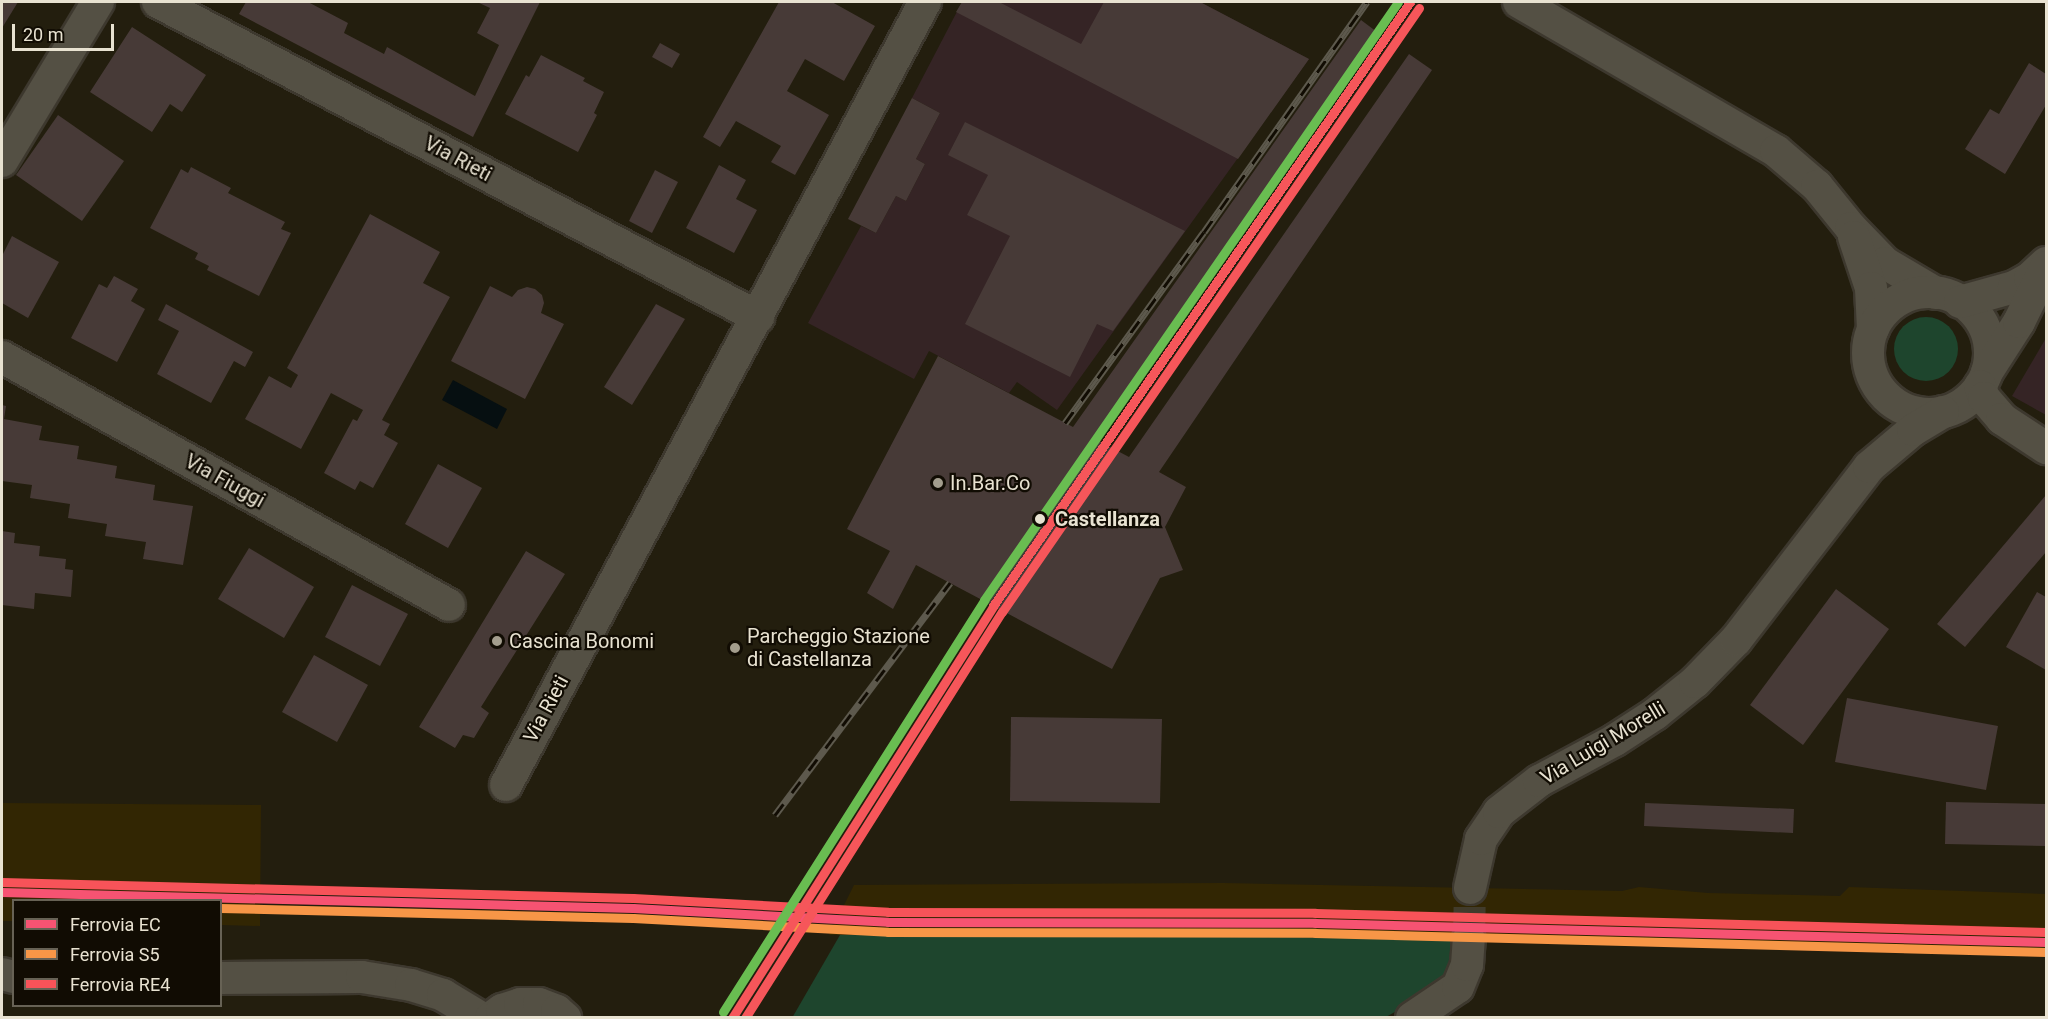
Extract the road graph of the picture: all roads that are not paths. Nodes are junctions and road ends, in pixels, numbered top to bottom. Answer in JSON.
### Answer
{"nodes":[{"id":1,"x":98,"y":2,"type":"edge"},
{"id":2,"x":158,"y":2,"type":"edge"},
{"id":3,"x":925,"y":2,"type":"edge"},
{"id":4,"x":1519,"y":2,"type":"edge"},
{"id":5,"x":2,"y":161,"type":"edge"},
{"id":6,"x":1851,"y":228,"type":"junction"},
{"id":7,"x":2046,"y":265,"type":"edge"},
{"id":8,"x":1948,"y":297,"type":"junction"},
{"id":9,"x":759,"y":317,"type":"junction"},
{"id":10,"x":1873,"y":329,"type":"junction"},
{"id":11,"x":2,"y":357,"type":"edge"},
{"id":12,"x":1983,"y":379,"type":"junction"},
{"id":13,"x":1882,"y":392,"type":"junction"},
{"id":14,"x":1942,"y":412,"type":"junction"},
{"id":15,"x":2046,"y":448,"type":"edge"},
{"id":16,"x":1869,"y":466,"type":"junction"},
{"id":17,"x":449,"y":604,"type":"dead end"},
{"id":18,"x":506,"y":785,"type":"dead end"},
{"id":19,"x":1470,"y":888,"type":"tunnel mouth"},
{"id":20,"x":1469,"y":939,"type":"tunnel mouth"},
{"id":21,"x":222,"y":978,"type":"edge"},
{"id":22,"x":481,"y":1017,"type":"edge"},
{"id":23,"x":491,"y":1017,"type":"edge"},
{"id":24,"x":565,"y":1017,"type":"edge"},
{"id":25,"x":1412,"y":1017,"type":"edge"}],
"edges":[{"from":1,"to":5,"type":"street"},
{"from":2,"to":9,"type":"street","name":"Via Rieti"},
{"from":3,"to":9,"type":"street","name":"Via Rieti"},
{"from":4,"to":6,"type":"street"},
{"from":6,"to":8,"type":"street"},
{"from":6,"to":10,"type":"street"},
{"from":7,"to":8,"type":"street"},
{"from":7,"to":12,"type":"street"},
{"from":8,"to":10,"type":"street"},
{"from":8,"to":12,"type":"street"},
{"from":9,"to":18,"type":"street","name":"Via Rieti"},
{"from":10,"to":13,"type":"street"},
{"from":11,"to":17,"type":"street","name":"Via Fiuggi"},
{"from":12,"to":14,"type":"street"},
{"from":12,"to":15,"type":"street"},
{"from":13,"to":14,"type":"street"},
{"from":13,"to":16,"type":"street"},
{"from":14,"to":16,"type":"street"},
{"from":16,"to":19,"type":"street","name":"Via Luigi Morelli"},
{"from":20,"to":25,"type":"street"},
{"from":21,"to":22,"type":"street"},
{"from":23,"to":24,"type":"street"}]}
